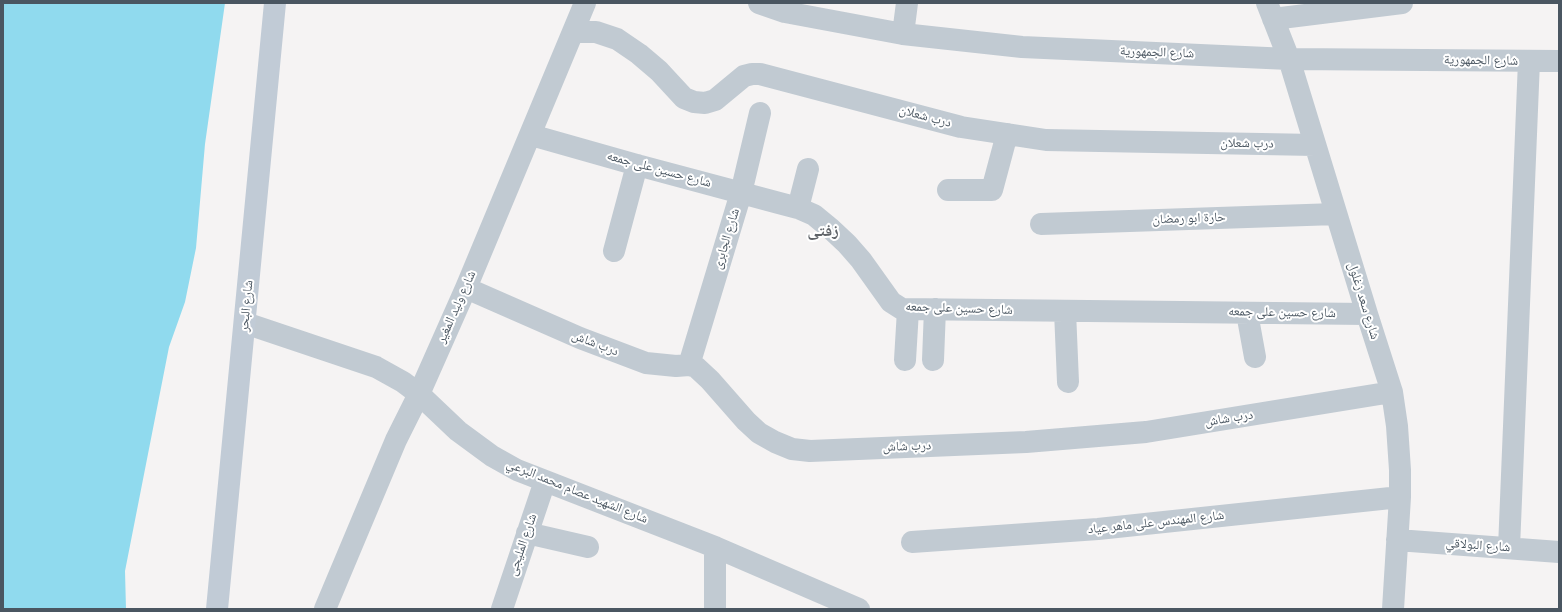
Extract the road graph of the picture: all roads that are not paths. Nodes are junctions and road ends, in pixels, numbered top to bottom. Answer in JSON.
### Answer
{"nodes":[{"id":1,"x":275,"y":3,"type":"edge"},
{"id":2,"x":585,"y":3,"type":"edge"},
{"id":3,"x":759,"y":3,"type":"edge"},
{"id":4,"x":907,"y":3,"type":"edge"},
{"id":5,"x":1402,"y":3,"type":"edge"},
{"id":6,"x":1270,"y":11,"type":"edge"},
{"id":7,"x":573,"y":32,"type":"junction"},
{"id":8,"x":903,"y":34,"type":"junction"},
{"id":9,"x":1289,"y":59,"type":"junction"},
{"id":10,"x":1529,"y":61,"type":"junction"},
{"id":11,"x":1559,"y":61,"type":"edge"},
{"id":12,"x":760,"y":112,"type":"dead end"},
{"id":13,"x":1007,"y":134,"type":"junction"},
{"id":14,"x":531,"y":135,"type":"junction"},
{"id":15,"x":1315,"y":146,"type":"junction"},
{"id":16,"x":637,"y":165,"type":"junction"},
{"id":17,"x":808,"y":169,"type":"dead end"},
{"id":18,"x":948,"y":190,"type":"dead end"},
{"id":19,"x":741,"y":192,"type":"junction"},
{"id":20,"x":798,"y":208,"type":"junction"},
{"id":21,"x":1336,"y":214,"type":"junction"},
{"id":22,"x":1041,"y":224,"type":"dead end"},
{"id":23,"x":614,"y":251,"type":"dead end"},
{"id":24,"x":466,"y":288,"type":"junction"},
{"id":25,"x":908,"y":310,"type":"junction"},
{"id":26,"x":934,"y":310,"type":"junction"},
{"id":27,"x":1066,"y":311,"type":"junction"},
{"id":28,"x":1247,"y":313,"type":"junction"},
{"id":29,"x":1367,"y":314,"type":"junction"},
{"id":30,"x":245,"y":323,"type":"junction"},
{"id":31,"x":1255,"y":357,"type":"dead end"},
{"id":32,"x":905,"y":360,"type":"dead end"},
{"id":33,"x":934,"y":360,"type":"dead end"},
{"id":34,"x":690,"y":365,"type":"junction"},
{"id":35,"x":1068,"y":382,"type":"dead end"},
{"id":36,"x":1392,"y":392,"type":"junction"},
{"id":37,"x":419,"y":394,"type":"junction"},
{"id":38,"x":545,"y":481,"type":"junction"},
{"id":39,"x":1400,"y":497,"type":"junction"},
{"id":40,"x":527,"y":533,"type":"junction"},
{"id":41,"x":1397,"y":540,"type":"junction"},
{"id":42,"x":912,"y":542,"type":"dead end"},
{"id":43,"x":588,"y":547,"type":"dead end"},
{"id":44,"x":715,"y":547,"type":"junction"},
{"id":45,"x":1509,"y":548,"type":"junction"},
{"id":46,"x":1559,"y":552,"type":"edge"},
{"id":47,"x":830,"y":603,"type":"edge"},
{"id":48,"x":217,"y":609,"type":"edge"},
{"id":49,"x":325,"y":609,"type":"edge"},
{"id":50,"x":502,"y":609,"type":"edge"},
{"id":51,"x":715,"y":609,"type":"edge"},
{"id":52,"x":859,"y":609,"type":"edge"},
{"id":53,"x":1393,"y":609,"type":"edge"}],
"edges":[{"from":1,"to":30,"type":"street","name":"شارع البحر"},
{"from":2,"to":7,"type":"street","name":"شارع وليد المغير"},
{"from":3,"to":8,"type":"street","name":"شارع الجمهورية"},
{"from":4,"to":8,"type":"street"},
{"from":5,"to":6,"type":"street"},
{"from":6,"to":9,"type":"street","name":"شارع سعد زغلول"},
{"from":7,"to":13,"type":"street","name":"درب شعلان"},
{"from":7,"to":14,"type":"street","name":"شارع وليد المغير"},
{"from":8,"to":9,"type":"street","name":"شارع الجمهورية"},
{"from":9,"to":10,"type":"street","name":"شارع الجمهورية"},
{"from":9,"to":15,"type":"street","name":"شارع سعد زغلول"},
{"from":10,"to":11,"type":"street","name":"شارع الجمهورية"},
{"from":10,"to":45,"type":"street"},
{"from":12,"to":19,"type":"street","name":"شارع الجابرى"},
{"from":13,"to":15,"type":"street","name":"درب شعلان"},
{"from":13,"to":18,"type":"street"},
{"from":14,"to":16,"type":"street","name":"شارع حسين على جمعه"},
{"from":14,"to":24,"type":"street","name":"شارع وليد المغير"},
{"from":15,"to":21,"type":"street","name":"شارع سعد زغلول"},
{"from":16,"to":19,"type":"street","name":"شارع حسين على جمعه"},
{"from":16,"to":23,"type":"street"},
{"from":17,"to":20,"type":"street"},
{"from":19,"to":20,"type":"street","name":"شارع حسين على جمعه"},
{"from":19,"to":34,"type":"street","name":"شارع الجابرى"},
{"from":20,"to":25,"type":"street","name":"شارع حسين على جمعه"},
{"from":21,"to":22,"type":"street","name":"حارة ابو رمضان"},
{"from":21,"to":29,"type":"street","name":"شارع سعد زغلول"},
{"from":24,"to":34,"type":"street","name":"درب شاش"},
{"from":24,"to":37,"type":"street","name":"شارع وليد المغير"},
{"from":25,"to":26,"type":"street","name":"شارع حسين على جمعه"},
{"from":25,"to":32,"type":"street"},
{"from":26,"to":27,"type":"street","name":"شارع حسين على جمعه"},
{"from":26,"to":33,"type":"street"},
{"from":27,"to":28,"type":"street","name":"شارع حسين على جمعه"},
{"from":27,"to":35,"type":"street"},
{"from":28,"to":29,"type":"street","name":"شارع حسين على جمعه"},
{"from":28,"to":31,"type":"street"},
{"from":29,"to":36,"type":"street","name":"شارع سعد زغلول"},
{"from":30,"to":37,"type":"street","name":"شارع الشهيد عصام محمد البرعي"},
{"from":30,"to":48,"type":"street","name":"شارع البحر"},
{"from":34,"to":36,"type":"street","name":"درب شاش"},
{"from":36,"to":39,"type":"street","name":"شارع سعد زغلول"},
{"from":37,"to":38,"type":"street","name":"شارع الشهيد عصام محمد البرعي"},
{"from":37,"to":49,"type":"street","name":"شارع وليد المغير"},
{"from":38,"to":40,"type":"street","name":"شارع المليجى"},
{"from":38,"to":44,"type":"street","name":"شارع الشهيد عصام محمد البرعي"},
{"from":39,"to":41,"type":"street","name":"شارع سعد زغلول"},
{"from":39,"to":42,"type":"street","name":"شارع المهندس على ماهر عياد"},
{"from":40,"to":43,"type":"street"},
{"from":40,"to":50,"type":"street","name":"شارع المليجى"},
{"from":41,"to":45,"type":"street","name":"شارع البولاقي"},
{"from":41,"to":53,"type":"street","name":"شارع سعد زغلول"},
{"from":44,"to":47,"type":"street","name":"شارع الشهيد عصام محمد البرعي"},
{"from":44,"to":51,"type":"street"},
{"from":45,"to":46,"type":"street","name":"شارع البولاقي"},
{"from":47,"to":52,"type":"street","name":"شارع الشهيد عصام محمد البرعي"}]}
